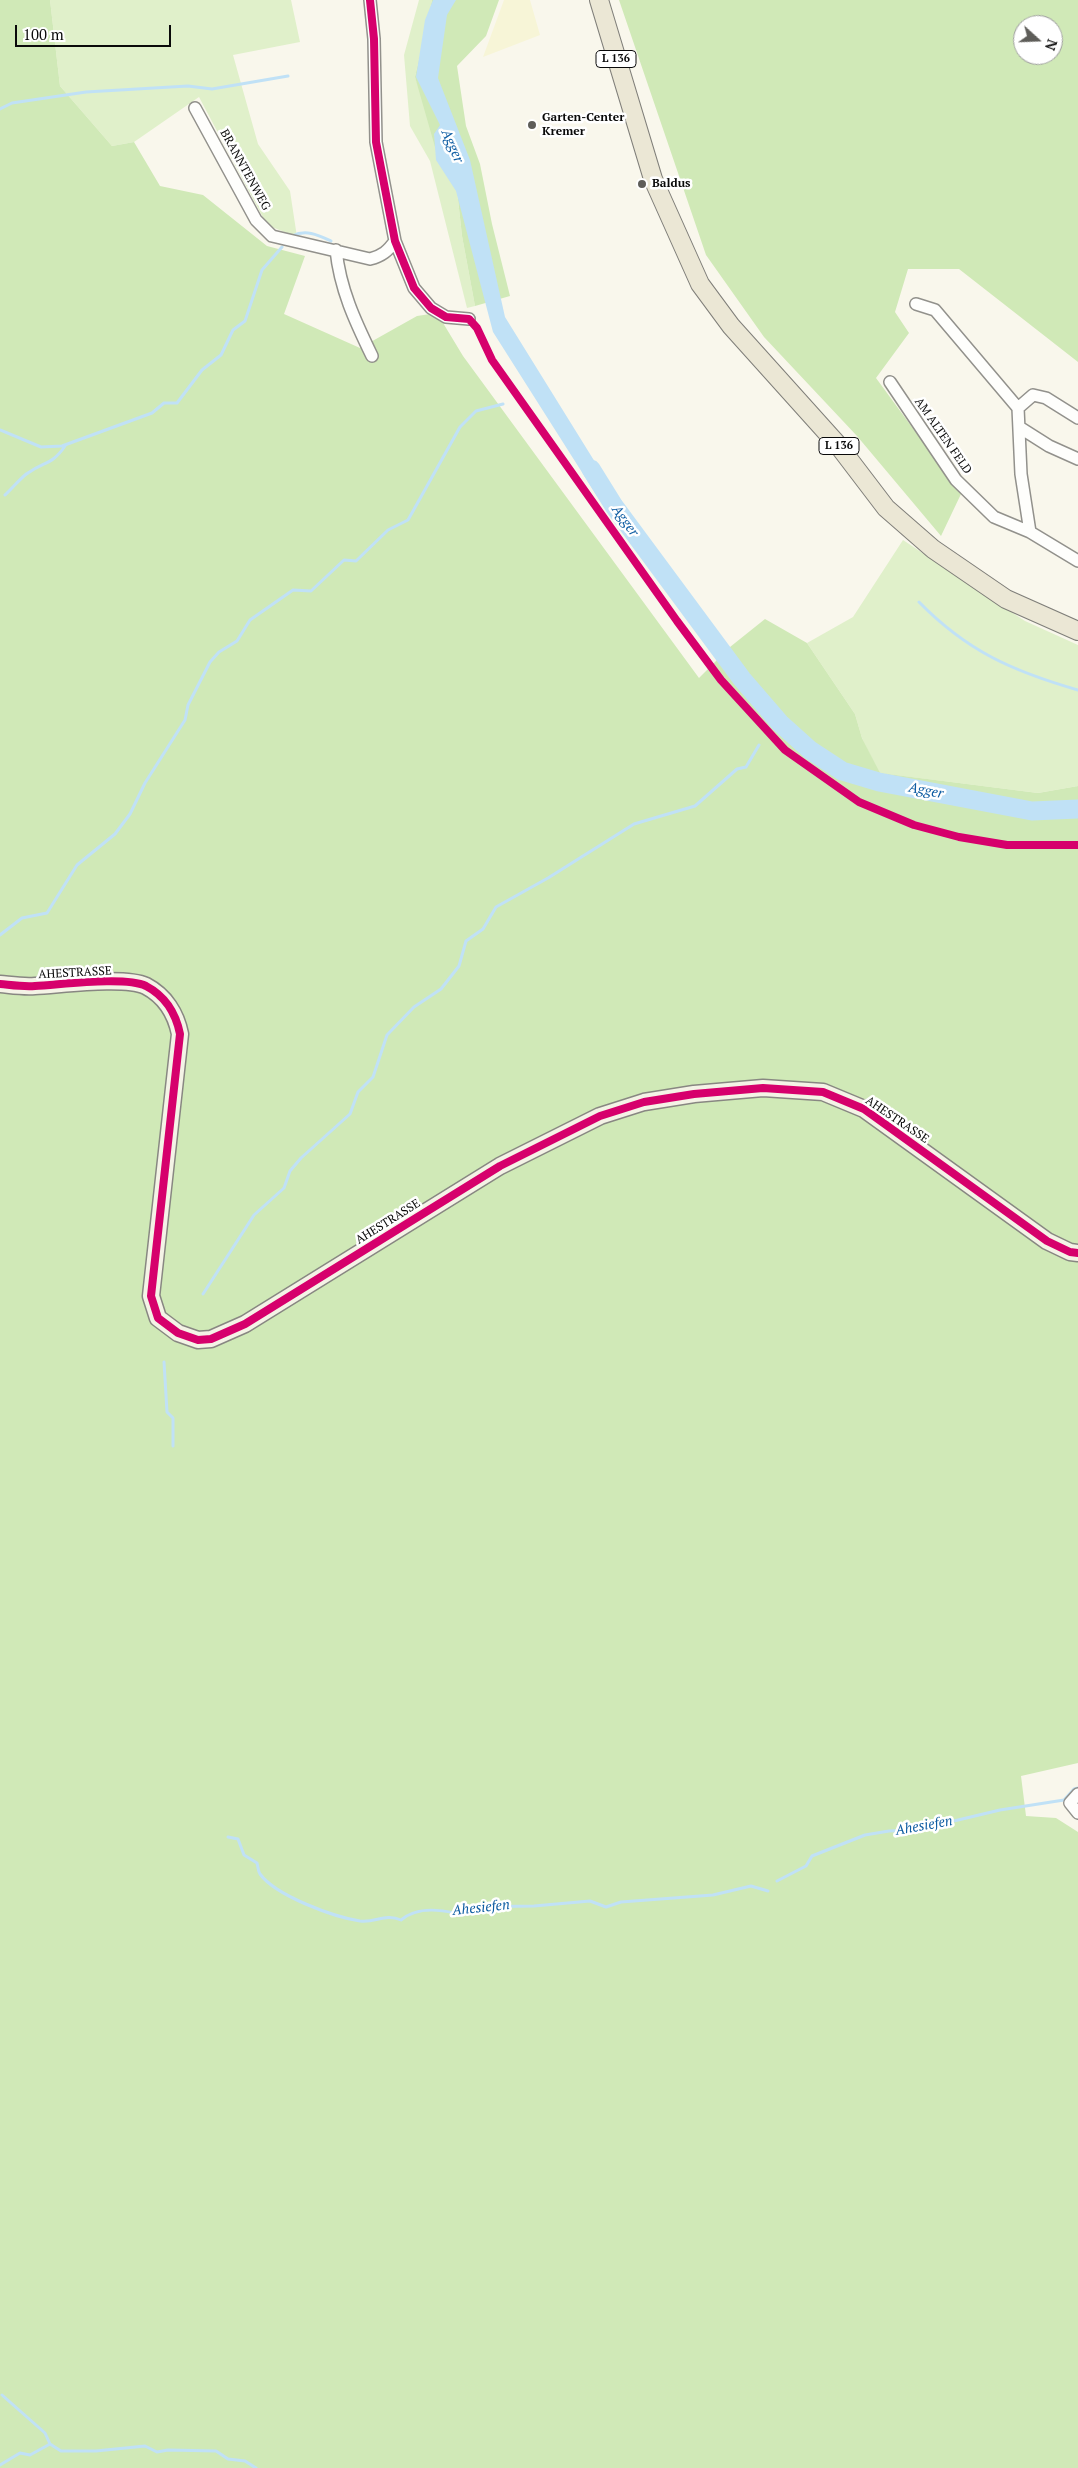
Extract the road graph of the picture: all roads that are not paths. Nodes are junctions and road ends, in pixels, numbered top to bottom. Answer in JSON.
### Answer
{"nodes":[{"id":1,"x":370,"y":0,"type":"edge"},
{"id":2,"x":599,"y":0,"type":"edge"},
{"id":3,"x":195,"y":108,"type":"dead end"},
{"id":4,"x":395,"y":241,"type":"junction"},
{"id":5,"x":336,"y":250,"type":"junction"},
{"id":6,"x":916,"y":304,"type":"dead end"},
{"id":7,"x":469,"y":319,"type":"dead end"},
{"id":8,"x":372,"y":356,"type":"dead end"},
{"id":9,"x":890,"y":382,"type":"dead end"},
{"id":10,"x":1018,"y":408,"type":"junction"},
{"id":11,"x":1078,"y":418,"type":"edge"},
{"id":12,"x":1019,"y":427,"type":"junction"},
{"id":13,"x":1078,"y":459,"type":"edge"},
{"id":14,"x":1030,"y":532,"type":"junction"},
{"id":15,"x":1078,"y":561,"type":"edge"},
{"id":16,"x":1078,"y":630,"type":"edge"},
{"id":17,"x":0,"y":984,"type":"edge"},
{"id":18,"x":1078,"y":1253,"type":"edge"},
{"id":19,"x":1078,"y":1794,"type":"edge"},
{"id":20,"x":1078,"y":1813,"type":"edge"}],
"edges":[{"from":1,"to":4,"type":"street"},
{"from":2,"to":16,"type":"main road","number":"L 136"},
{"from":3,"to":5,"type":"street","name":"BRANNTENWEG"},
{"from":4,"to":5,"type":"street","name":"BRANNTENWEG"},
{"from":4,"to":7,"type":"street"},
{"from":5,"to":8,"type":"street"},
{"from":6,"to":10,"type":"street"},
{"from":9,"to":14,"type":"street","name":"AM ALTEN FELD"},
{"from":10,"to":11,"type":"street"},
{"from":10,"to":12,"type":"street"},
{"from":12,"to":13,"type":"street"},
{"from":12,"to":14,"type":"street"},
{"from":14,"to":15,"type":"street","name":"AM ALTEN FELD"},
{"from":17,"to":18,"type":"main road","name":"AHESTRASSE"},
{"from":19,"to":20,"type":"street"}]}
